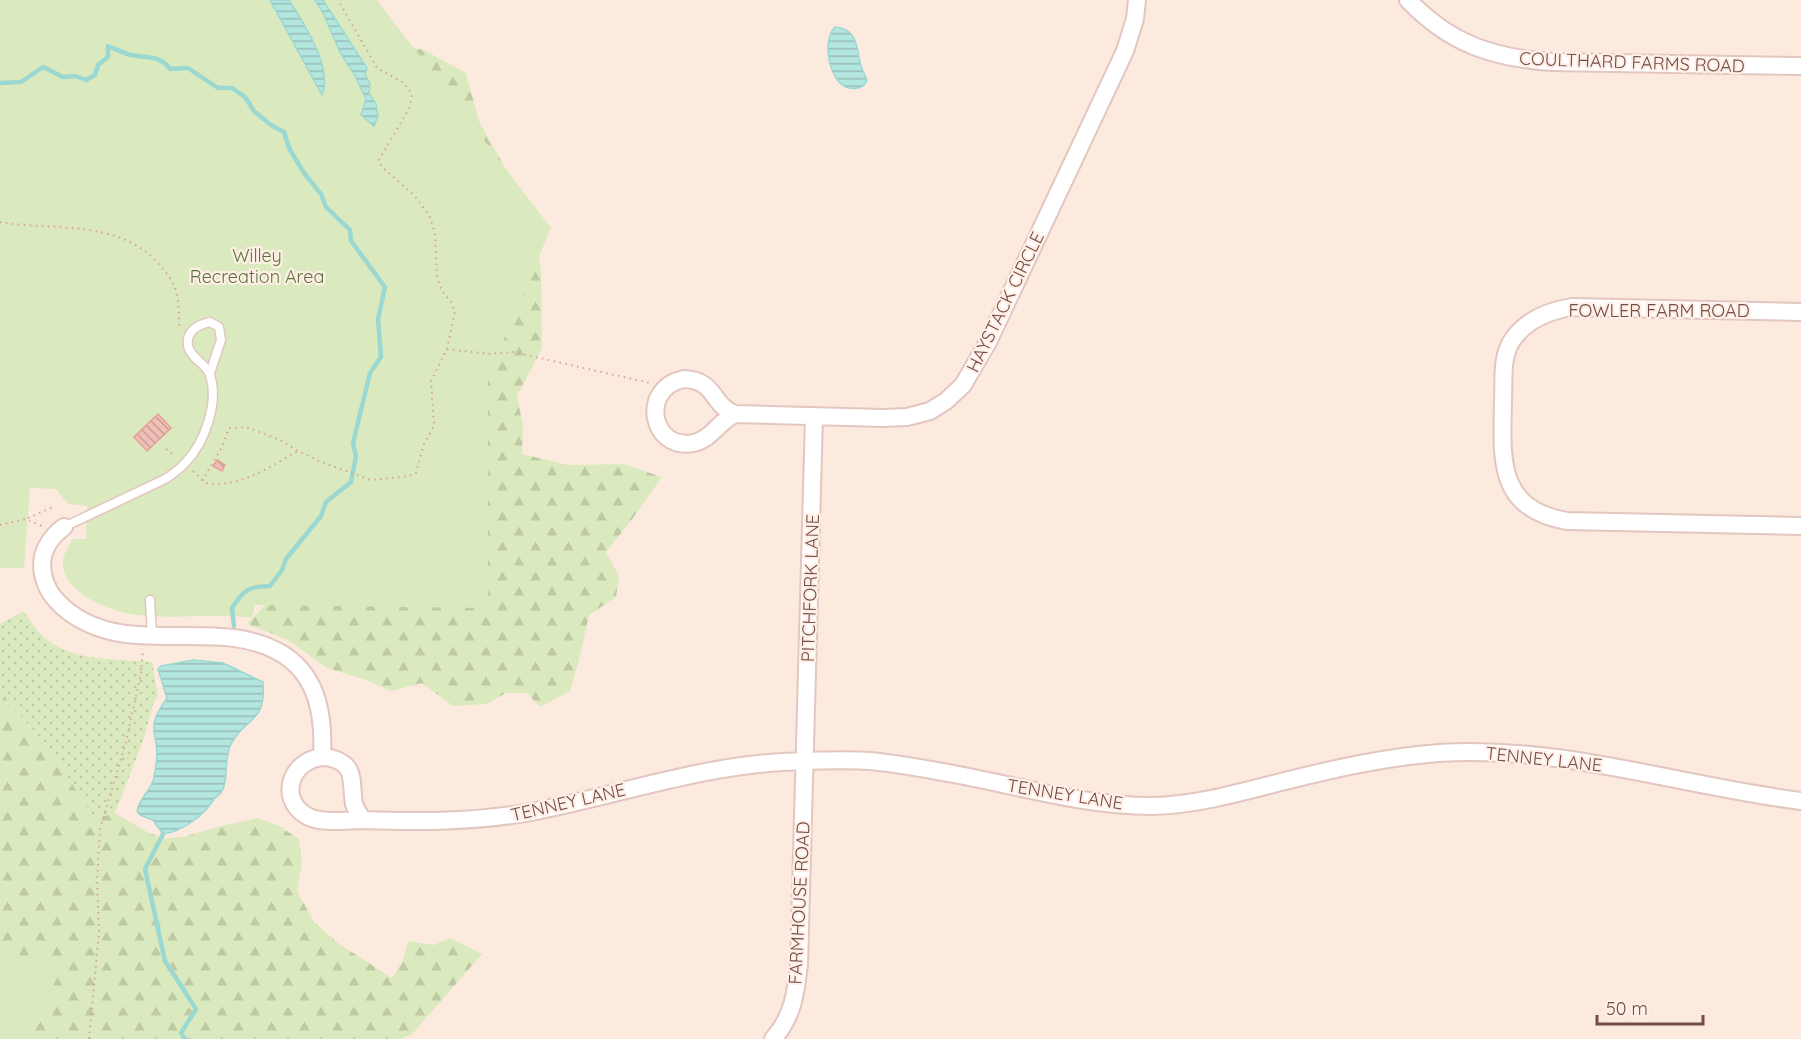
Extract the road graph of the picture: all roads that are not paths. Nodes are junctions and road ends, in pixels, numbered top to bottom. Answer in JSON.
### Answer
{"nodes":[{"id":1,"x":1137,"y":0,"type":"edge"},
{"id":2,"x":1408,"y":0,"type":"edge"},
{"id":3,"x":1801,"y":66,"type":"edge"},
{"id":4,"x":1801,"y":312,"type":"edge"},
{"id":5,"x":210,"y":374,"type":"junction"},
{"id":6,"x":735,"y":414,"type":"junction"},
{"id":7,"x":814,"y":416,"type":"junction"},
{"id":8,"x":1801,"y":526,"type":"edge"},
{"id":9,"x":64,"y":527,"type":"joint"},
{"id":10,"x":150,"y":600,"type":"dead end"},
{"id":11,"x":148,"y":636,"type":"junction"},
{"id":12,"x":322,"y":757,"type":"junction"},
{"id":13,"x":805,"y":761,"type":"junction"},
{"id":14,"x":1801,"y":801,"type":"edge"},
{"id":15,"x":363,"y":820,"type":"junction"},
{"id":16,"x":773,"y":1039,"type":"edge"}],
"edges":[{"from":1,"to":7,"type":"street","name":"HAYSTACK CIRCLE"},
{"from":2,"to":3,"type":"street","name":"COULTHARD FARMS ROAD"},
{"from":4,"to":8,"type":"street","name":"FOWLER FARM ROAD"},
{"from":5,"to":5,"type":"lane"},
{"from":5,"to":9,"type":"lane"},
{"from":6,"to":6,"type":"street"},
{"from":6,"to":7,"type":"street","name":"HAYSTACK CIRCLE"},
{"from":7,"to":13,"type":"street","name":"PITCHFORK LANE"},
{"from":9,"to":11,"type":"street"},
{"from":10,"to":11,"type":"lane"},
{"from":11,"to":12,"type":"street"},
{"from":12,"to":15,"type":"street"},
{"from":12,"to":15,"type":"street","name":"TENNEY LANE"},
{"from":13,"to":14,"type":"street","name":"TENNEY LANE"},
{"from":13,"to":15,"type":"street","name":"TENNEY LANE"},
{"from":13,"to":16,"type":"street","name":"FARMHOUSE ROAD"}]}
